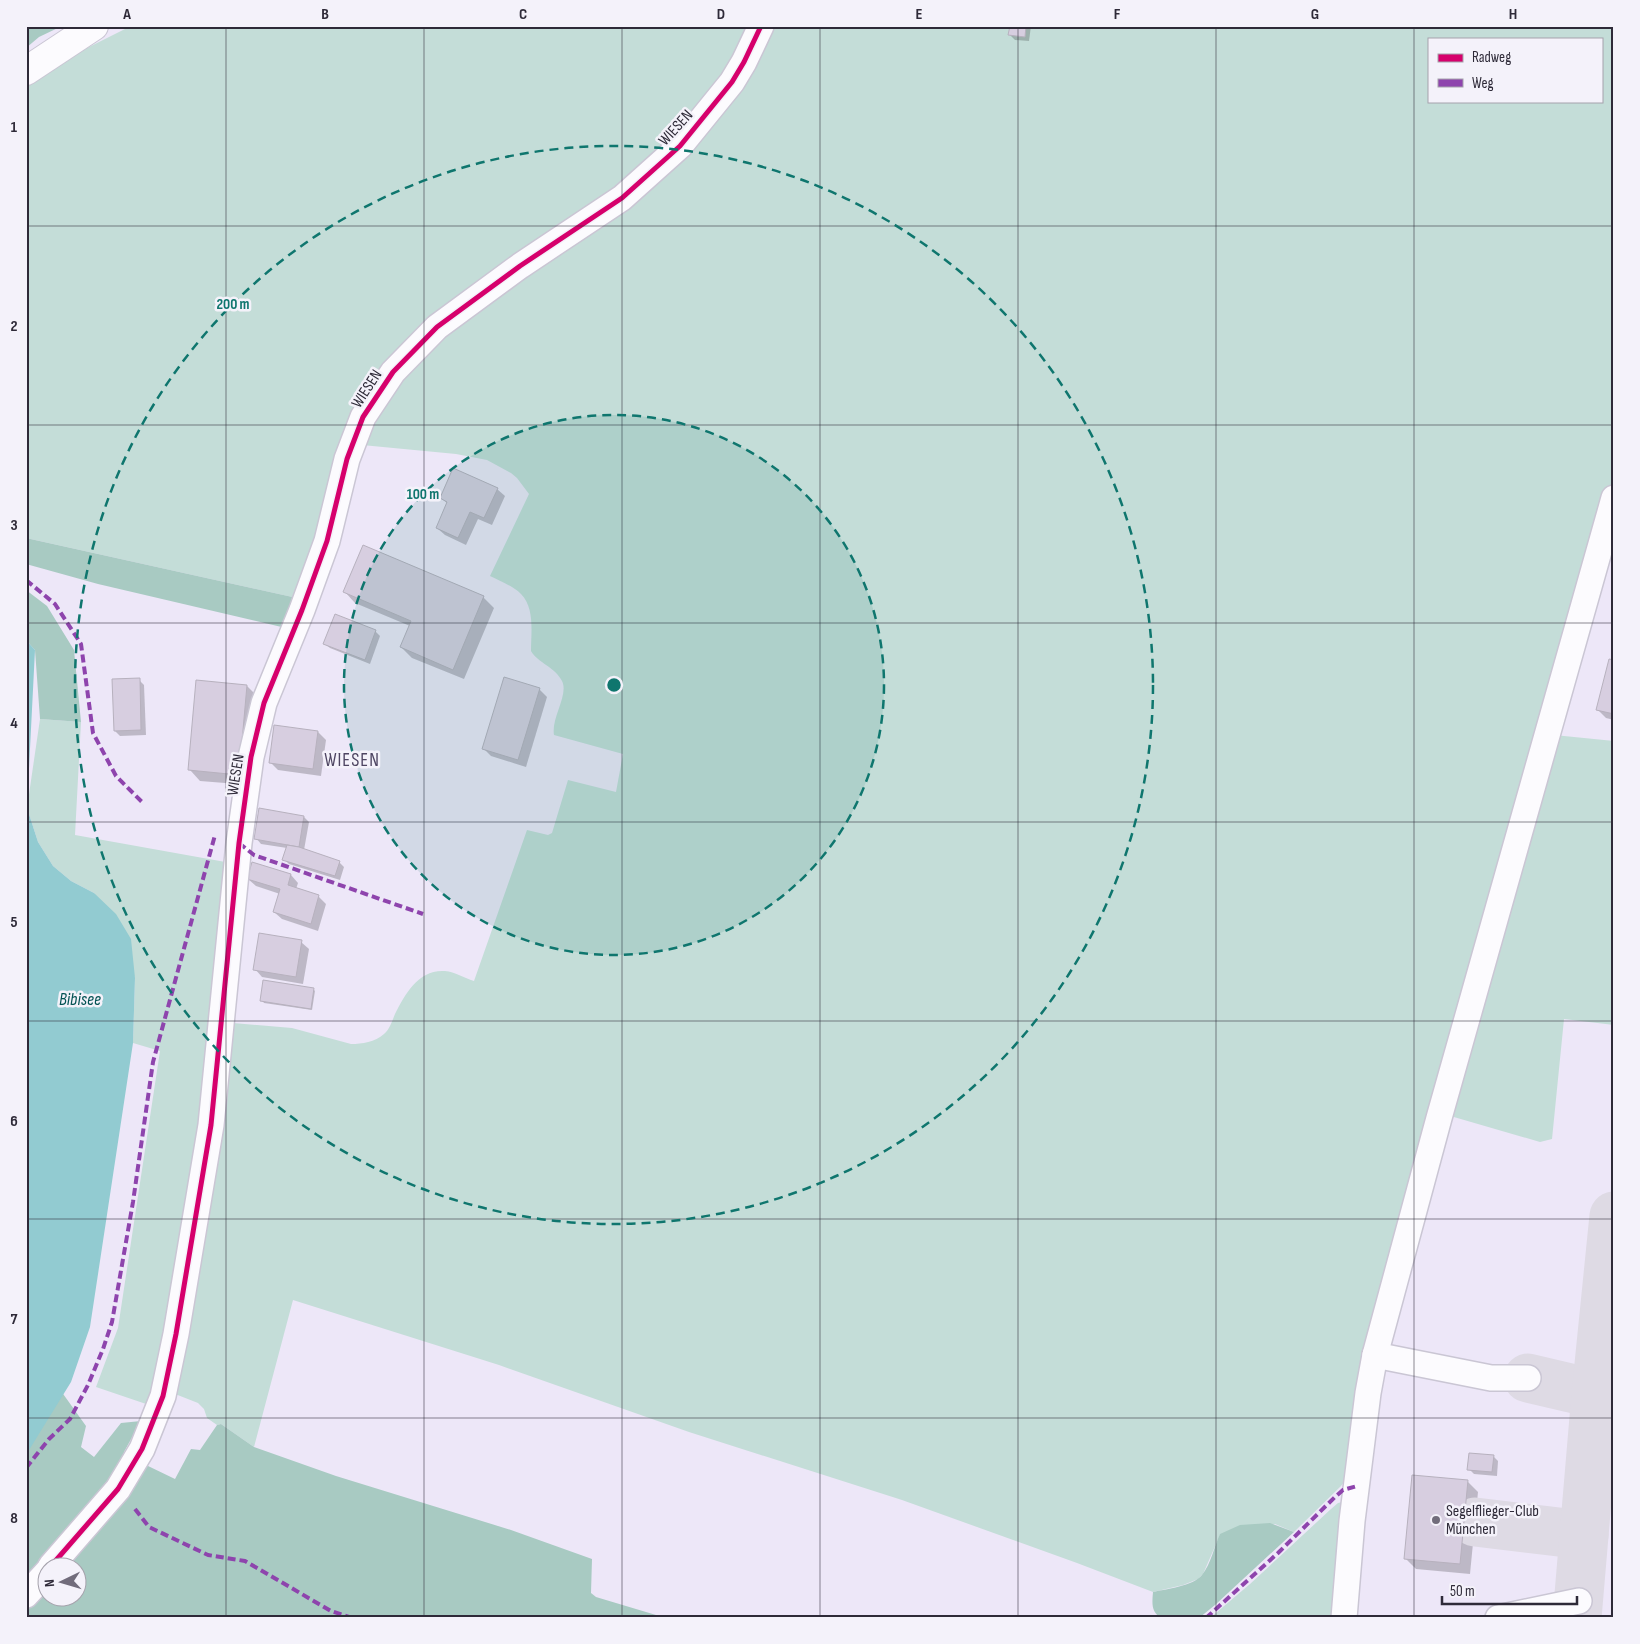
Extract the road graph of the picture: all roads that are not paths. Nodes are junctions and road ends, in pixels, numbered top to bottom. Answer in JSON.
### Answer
{"nodes":[{"id":1,"x":94,"y":26,"type":"edge"},
{"id":2,"x":761,"y":26,"type":"edge"},
{"id":3,"x":26,"y":71,"type":"edge"},
{"id":4,"x":1614,"y":498,"type":"edge"},
{"id":5,"x":1375,"y":1355,"type":"junction"},
{"id":6,"x":1528,"y":1378,"type":"dead end"},
{"id":7,"x":60,"y":1556,"type":"edge"},
{"id":8,"x":38,"y":1582,"type":"edge"},
{"id":9,"x":26,"y":1595,"type":"edge"},
{"id":10,"x":1579,"y":1601,"type":"dead end"},
{"id":11,"x":1344,"y":1618,"type":"edge"},
{"id":12,"x":1498,"y":1618,"type":"edge"}],
"edges":[{"from":1,"to":3,"type":"main road"},
{"from":2,"to":7,"type":"street","name":"WIESEN"},
{"from":4,"to":5,"type":"street"},
{"from":5,"to":6,"type":"street"},
{"from":5,"to":11,"type":"street"},
{"from":8,"to":9,"type":"street"},
{"from":10,"to":12,"type":"street"}]}
